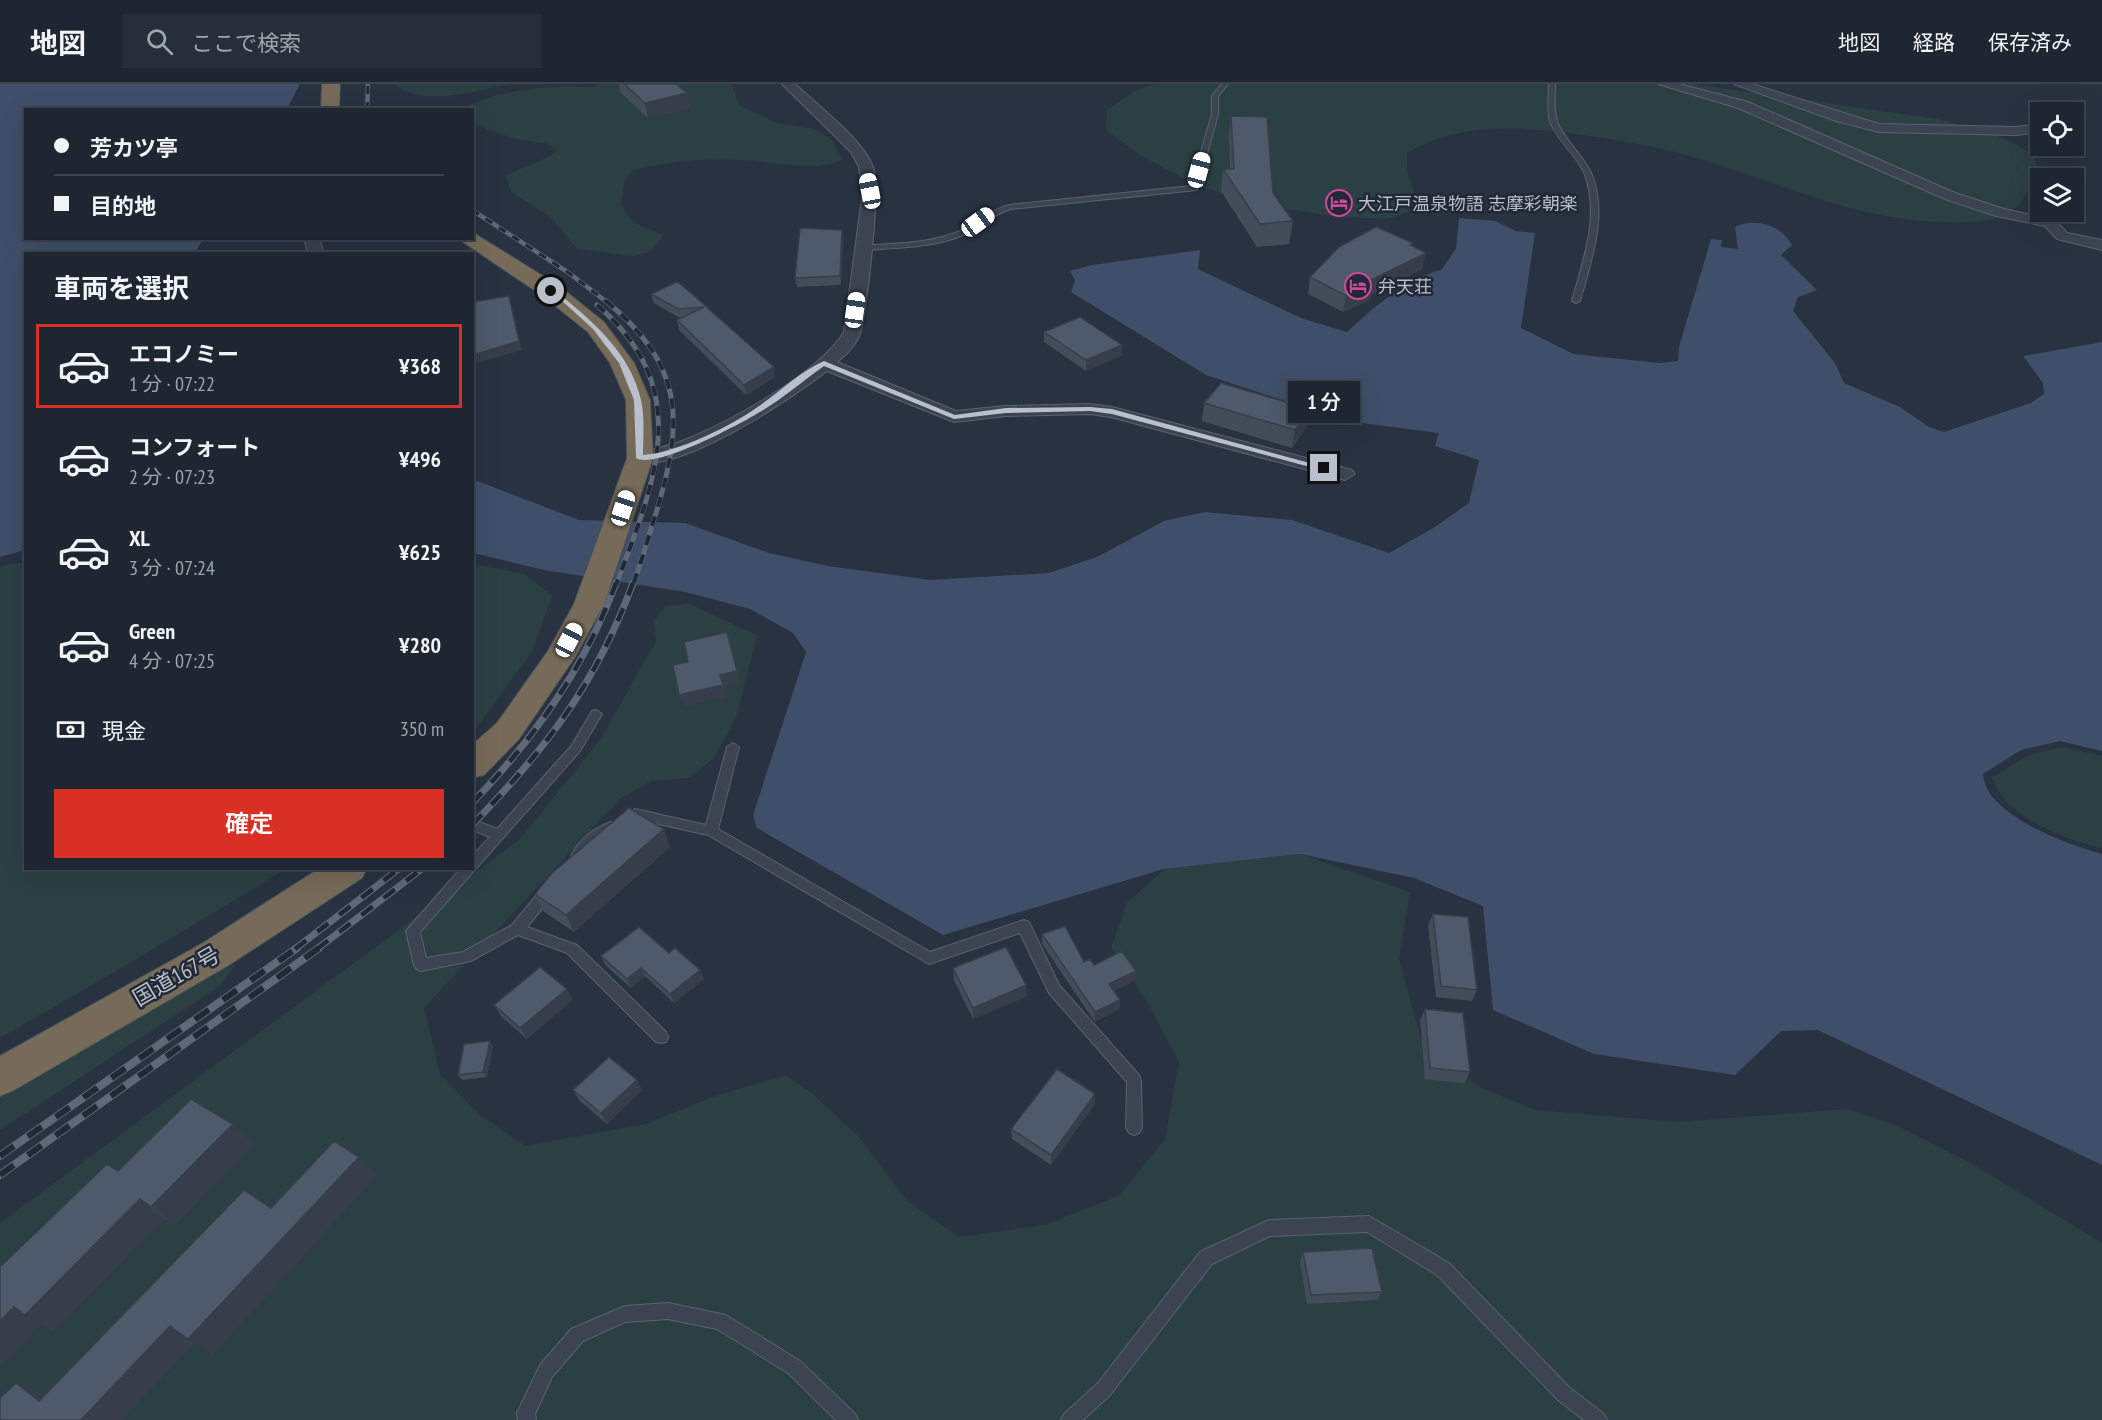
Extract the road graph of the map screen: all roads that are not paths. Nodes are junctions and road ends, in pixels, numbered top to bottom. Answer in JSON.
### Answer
{"nodes":[{"id":1,"x":331,"y":84,"type":"edge"},
{"id":2,"x":788,"y":84,"type":"edge"},
{"id":3,"x":1225,"y":84,"type":"edge"},
{"id":4,"x":1552,"y":84,"type":"edge"},
{"id":5,"x":1664,"y":84,"type":"edge"},
{"id":6,"x":1740,"y":84,"type":"edge"},
{"id":7,"x":330,"y":108,"type":"edge"},
{"id":8,"x":2030,"y":129,"type":"edge"},
{"id":9,"x":473,"y":240,"type":"edge"},
{"id":10,"x":2102,"y":246,"type":"edge"},
{"id":11,"x":863,"y":248,"type":"junction"},
{"id":12,"x":1576,"y":301,"type":"dead end"},
{"id":13,"x":824,"y":363,"type":"junction"},
{"id":14,"x":639,"y":458,"type":"junction"},
{"id":15,"x":1345,"y":474,"type":"dead end"},
{"id":16,"x":596,"y":714,"type":"dead end"},
{"id":17,"x":733,"y":747,"type":"dead end"},
{"id":18,"x":474,"y":764,"type":"edge"},
{"id":19,"x":474,"y":826,"type":"edge"},
{"id":20,"x":711,"y":831,"type":"junction"},
{"id":21,"x":499,"y":835,"type":"junction"},
{"id":22,"x":474,"y":863,"type":"edge"},
{"id":23,"x":569,"y":865,"type":"edge"},
{"id":24,"x":346,"y":870,"type":"edge"},
{"id":25,"x":467,"y":870,"type":"edge"},
{"id":26,"x":555,"y":883,"type":"edge"},
{"id":27,"x":517,"y":929,"type":"junction"},
{"id":28,"x":661,"y":1037,"type":"dead end"},
{"id":29,"x":0,"y":1077,"type":"edge"},
{"id":30,"x":1134,"y":1128,"type":"dead end"},
{"id":31,"x":527,"y":1420,"type":"edge"},
{"id":32,"x":849,"y":1420,"type":"edge"},
{"id":33,"x":1070,"y":1420,"type":"edge"},
{"id":34,"x":1598,"y":1420,"type":"edge"}],
"edges":[{"from":1,"to":7,"type":"highway"},
{"from":2,"to":11,"type":"street"},
{"from":3,"to":11,"type":"lane"},
{"from":4,"to":12,"type":"lane"},
{"from":5,"to":10,"type":"street"},
{"from":6,"to":8,"type":"street"},
{"from":9,"to":14,"type":"highway"},
{"from":11,"to":13,"type":"street"},
{"from":13,"to":14,"type":"street"},
{"from":13,"to":15,"type":"street"},
{"from":14,"to":18,"type":"highway"},
{"from":16,"to":21,"type":"lane"},
{"from":17,"to":20,"type":"lane"},
{"from":19,"to":21,"type":"lane"},
{"from":20,"to":23,"type":"lane"},
{"from":20,"to":30,"type":"lane"},
{"from":21,"to":22,"type":"lane"},
{"from":24,"to":29,"type":"highway","name":"国道167号"},
{"from":25,"to":27,"type":"lane"},
{"from":26,"to":27,"type":"lane"},
{"from":27,"to":28,"type":"lane"},
{"from":31,"to":32,"type":"lane"},
{"from":33,"to":34,"type":"lane"}]}
